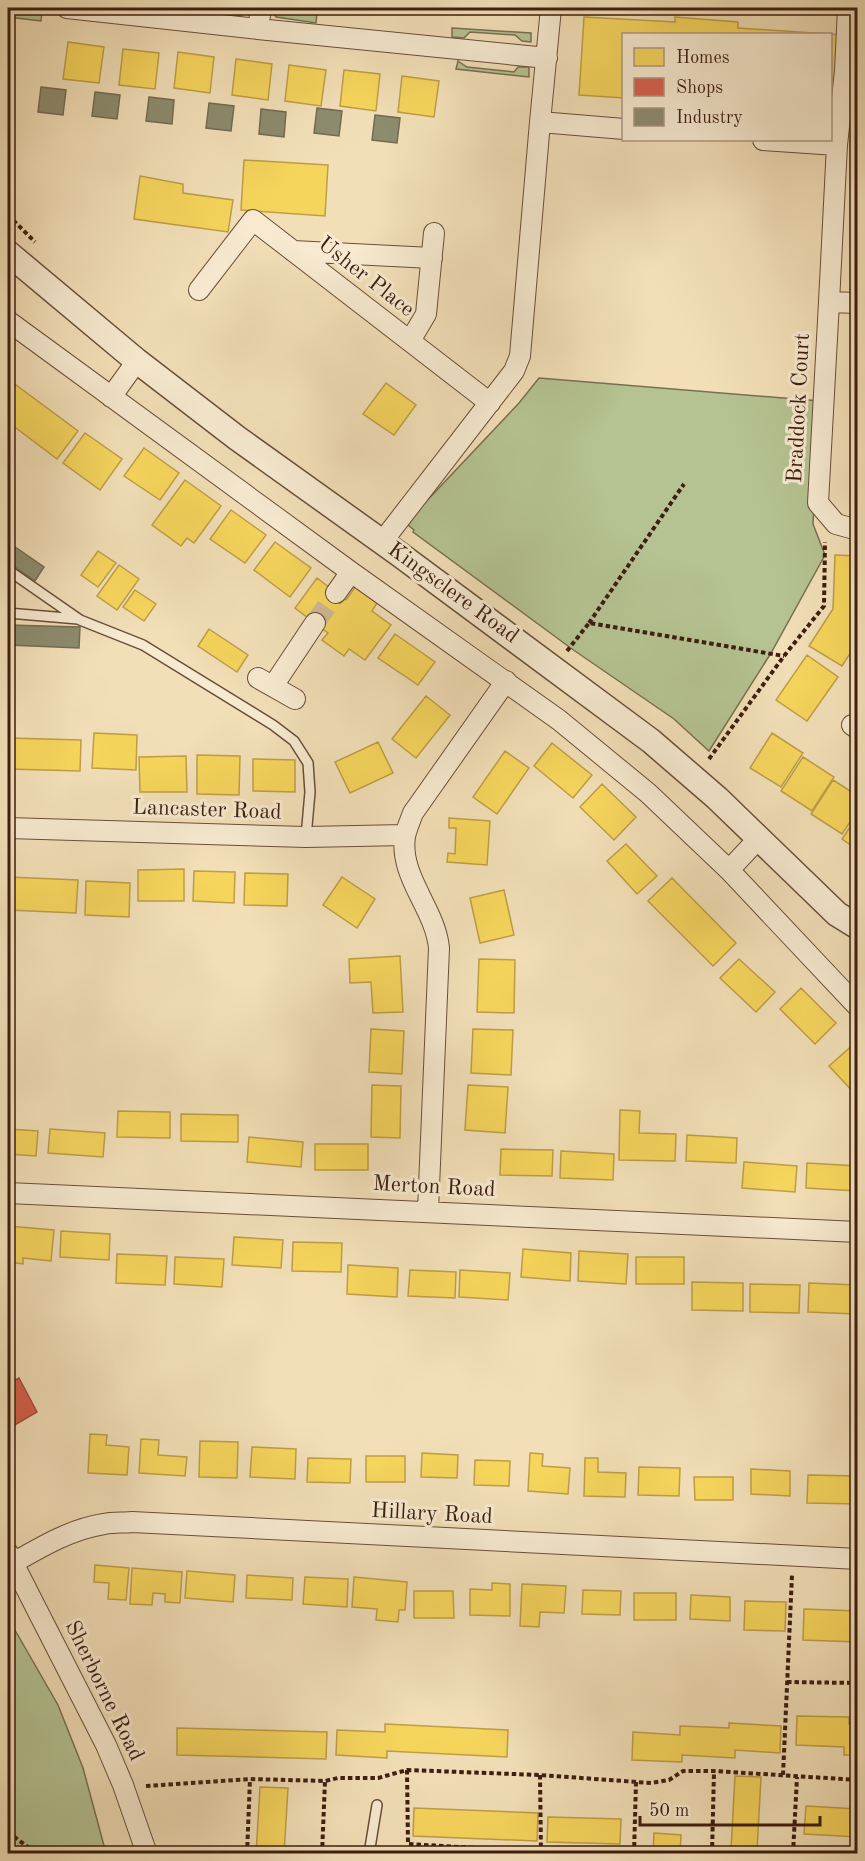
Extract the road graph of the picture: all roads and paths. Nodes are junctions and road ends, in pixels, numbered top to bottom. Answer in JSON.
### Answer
{"nodes":[{"id":1,"x":67,"y":8,"type":"edge"},
{"id":2,"x":261,"y":8,"type":"edge"},
{"id":3,"x":551,"y":8,"type":"edge"},
{"id":4,"x":848,"y":8,"type":"edge"},
{"id":5,"x":258,"y":29,"type":"junction"},
{"id":6,"x":547,"y":58,"type":"junction"},
{"id":7,"x":851,"y":72,"type":"edge"},
{"id":8,"x":540,"y":122,"type":"junction"},
{"id":9,"x":622,"y":129,"type":"edge"},
{"id":10,"x":778,"y":141,"type":"edge"},
{"id":11,"x":837,"y":145,"type":"junction"},
{"id":12,"x":8,"y":215,"type":"edge"},
{"id":13,"x":15,"y":221,"type":"dead end"},
{"id":14,"x":434,"y":233,"type":"dead end"},
{"id":15,"x":293,"y":251,"type":"junction"},
{"id":16,"x":8,"y":253,"type":"edge"},
{"id":17,"x":432,"y":258,"type":"junction"},
{"id":18,"x":200,"y":290,"type":"dead end"},
{"id":19,"x":830,"y":302,"type":"junction"},
{"id":20,"x":858,"y":303,"type":"edge"},
{"id":21,"x":8,"y":321,"type":"edge"},
{"id":22,"x":410,"y":341,"type":"junction"},
{"id":23,"x":137,"y":361,"type":"junction"},
{"id":24,"x":111,"y":397,"type":"junction"},
{"id":25,"x":490,"y":403,"type":"junction"},
{"id":26,"x":684,"y":484,"type":"dead end"},
{"id":27,"x":823,"y":508,"type":"junction"},
{"id":28,"x":858,"y":530,"type":"edge"},
{"id":29,"x":382,"y":542,"type":"junction"},
{"id":30,"x":8,"y":570,"type":"edge"},
{"id":31,"x":351,"y":572,"type":"junction"},
{"id":32,"x":336,"y":593,"type":"tunnel mouth"},
{"id":33,"x":8,"y":613,"type":"edge"},
{"id":34,"x":80,"y":620,"type":"junction"},
{"id":35,"x":315,"y":623,"type":"tunnel mouth"},
{"id":36,"x":589,"y":623,"type":"junction"},
{"id":37,"x":564,"y":654,"type":"dead end"},
{"id":38,"x":784,"y":656,"type":"junction"},
{"id":39,"x":506,"y":681,"type":"junction"},
{"id":40,"x":294,"y":699,"type":"dead end"},
{"id":41,"x":707,"y":762,"type":"dead end"},
{"id":42,"x":8,"y":828,"type":"edge"},
{"id":43,"x":405,"y":835,"type":"junction"},
{"id":44,"x":306,"y":837,"type":"junction"},
{"id":45,"x":760,"y":837,"type":"junction"},
{"id":46,"x":729,"y":870,"type":"junction"},
{"id":47,"x":837,"y":914,"type":"junction"},
{"id":48,"x":858,"y":927,"type":"edge"},
{"id":49,"x":858,"y":947,"type":"edge"},
{"id":50,"x":858,"y":1007,"type":"edge"},
{"id":51,"x":8,"y":1193,"type":"edge"},
{"id":52,"x":428,"y":1211,"type":"junction"},
{"id":53,"x":858,"y":1232,"type":"edge"},
{"id":54,"x":792,"y":1555,"type":"junction"},
{"id":55,"x":10,"y":1558,"type":"edge"},
{"id":56,"x":858,"y":1559,"type":"edge"},
{"id":57,"x":787,"y":1682,"type":"junction"},
{"id":58,"x":858,"y":1683,"type":"edge"},
{"id":59,"x":407,"y":1770,"type":"junction"},
{"id":60,"x":714,"y":1771,"type":"junction"},
{"id":61,"x":540,"y":1775,"type":"junction"},
{"id":62,"x":783,"y":1775,"type":"junction"},
{"id":63,"x":797,"y":1777,"type":"junction"},
{"id":64,"x":250,"y":1779,"type":"junction"},
{"id":65,"x":858,"y":1780,"type":"edge"},
{"id":66,"x":325,"y":1781,"type":"junction"},
{"id":67,"x":636,"y":1782,"type":"junction"},
{"id":68,"x":145,"y":1786,"type":"dead end"},
{"id":69,"x":377,"y":1805,"type":"dead end"},
{"id":70,"x":8,"y":1832,"type":"edge"},
{"id":71,"x":541,"y":1853,"type":"edge"},
{"id":72,"x":37,"y":1854,"type":"edge"},
{"id":73,"x":147,"y":1854,"type":"edge"},
{"id":74,"x":247,"y":1854,"type":"edge"},
{"id":75,"x":322,"y":1854,"type":"edge"},
{"id":76,"x":369,"y":1854,"type":"edge"},
{"id":77,"x":583,"y":1854,"type":"edge"},
{"id":78,"x":634,"y":1854,"type":"edge"},
{"id":79,"x":712,"y":1854,"type":"edge"},
{"id":80,"x":793,"y":1854,"type":"edge"}],
"edges":[{"from":1,"to":5,"type":"street"},
{"from":2,"to":5,"type":"street"},
{"from":3,"to":6,"type":"street"},
{"from":4,"to":7,"type":"street","name":"Braddock Court"},
{"from":5,"to":6,"type":"street"},
{"from":6,"to":8,"type":"street"},
{"from":7,"to":11,"type":"street","name":"Braddock Court"},
{"from":8,"to":9,"type":"street"},
{"from":8,"to":25,"type":"street"},
{"from":10,"to":11,"type":"street"},
{"from":11,"to":19,"type":"street","name":"Braddock Court"},
{"from":12,"to":13,"type":"path"},
{"from":14,"to":17,"type":"street","name":"Usher Place"},
{"from":15,"to":17,"type":"street","name":"Usher Place"},
{"from":15,"to":18,"type":"street","name":"Usher Place"},
{"from":15,"to":22,"type":"street","name":"Usher Place"},
{"from":16,"to":23,"type":"street","name":"Kingsclere Road"},
{"from":17,"to":22,"type":"street","name":"Usher Place"},
{"from":19,"to":20,"type":"street"},
{"from":19,"to":27,"type":"street","name":"Braddock Court"},
{"from":21,"to":24,"type":"street","name":"Kingsclere Road"},
{"from":22,"to":25,"type":"street","name":"Usher Place"},
{"from":23,"to":24,"type":"street"},
{"from":23,"to":29,"type":"street","name":"Kingsclere Road"},
{"from":24,"to":31,"type":"street","name":"Kingsclere Road"},
{"from":25,"to":29,"type":"street"},
{"from":26,"to":36,"type":"path"},
{"from":27,"to":28,"type":"street","name":"Braddock Court"},
{"from":27,"to":38,"type":"path"},
{"from":29,"to":45,"type":"street","name":"Kingsclere Road"},
{"from":30,"to":34,"type":"lane"},
{"from":31,"to":32,"type":"street"},
{"from":31,"to":39,"type":"street","name":"Kingsclere Road"},
{"from":33,"to":34,"type":"lane"},
{"from":34,"to":44,"type":"lane"},
{"from":35,"to":40,"type":"street"},
{"from":36,"to":37,"type":"path"},
{"from":36,"to":38,"type":"path"},
{"from":38,"to":41,"type":"path"},
{"from":39,"to":43,"type":"street"},
{"from":39,"to":46,"type":"street","name":"Kingsclere Road"},
{"from":42,"to":44,"type":"street","name":"Lancaster Road"},
{"from":43,"to":44,"type":"street","name":"Lancaster Road"},
{"from":43,"to":52,"type":"street"},
{"from":45,"to":46,"type":"street"},
{"from":45,"to":47,"type":"street","name":"Kingsclere Road"},
{"from":46,"to":50,"type":"street","name":"Kingsclere Road"},
{"from":47,"to":48,"type":"street","name":"Kingsclere Road"},
{"from":47,"to":49,"type":"street","name":"Kingsclere Road"},
{"from":51,"to":52,"type":"street","name":"Merton Road"},
{"from":52,"to":53,"type":"street","name":"Merton Road"},
{"from":54,"to":55,"type":"street","name":"Hillary Road"},
{"from":54,"to":56,"type":"street","name":"Hillary Road"},
{"from":54,"to":57,"type":"path"},
{"from":55,"to":73,"type":"street","name":"Sherborne Road"},
{"from":57,"to":58,"type":"path"},
{"from":57,"to":62,"type":"path"},
{"from":59,"to":61,"type":"path"},
{"from":59,"to":66,"type":"path"},
{"from":59,"to":71,"type":"path"},
{"from":60,"to":62,"type":"path"},
{"from":60,"to":67,"type":"path"},
{"from":60,"to":79,"type":"path"},
{"from":61,"to":67,"type":"path"},
{"from":61,"to":71,"type":"path"},
{"from":62,"to":63,"type":"path"},
{"from":63,"to":65,"type":"path"},
{"from":63,"to":80,"type":"path"},
{"from":64,"to":66,"type":"path"},
{"from":64,"to":68,"type":"path"},
{"from":64,"to":74,"type":"path"},
{"from":66,"to":75,"type":"path"},
{"from":67,"to":78,"type":"path"},
{"from":69,"to":76,"type":"lane"},
{"from":70,"to":72,"type":"path"},
{"from":71,"to":77,"type":"path"}]}
